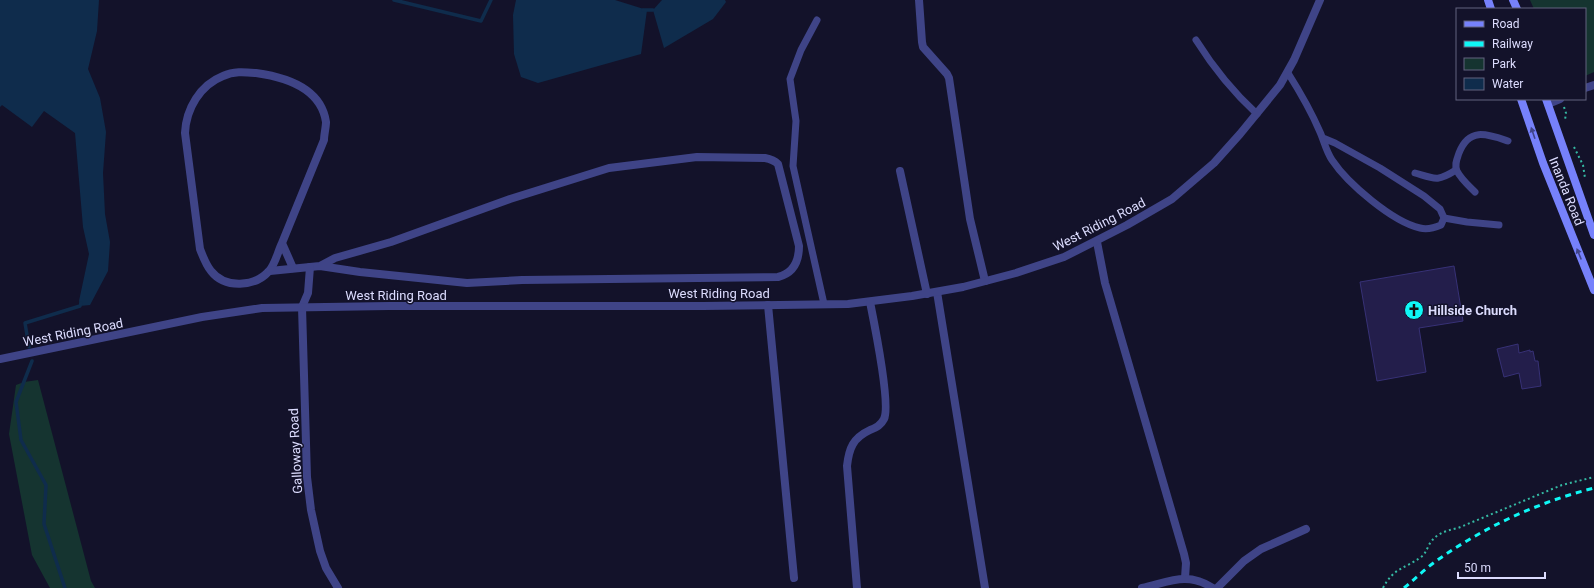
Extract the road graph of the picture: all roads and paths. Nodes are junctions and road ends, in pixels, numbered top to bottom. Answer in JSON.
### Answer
{"nodes":[{"id":1,"x":919,"y":0,"type":"edge"},
{"id":2,"x":1320,"y":0,"type":"edge"},
{"id":3,"x":817,"y":20,"type":"dead end"},
{"id":4,"x":1196,"y":40,"type":"dead end"},
{"id":5,"x":1288,"y":73,"type":"junction"},
{"id":6,"x":1521,"y":100,"type":"edge"},
{"id":7,"x":1547,"y":102,"type":"edge"},
{"id":8,"x":1257,"y":114,"type":"junction"},
{"id":9,"x":1323,"y":138,"type":"junction"},
{"id":10,"x":1508,"y":141,"type":"dead end"},
{"id":11,"x":1456,"y":170,"type":"junction"},
{"id":12,"x":900,"y":171,"type":"dead end"},
{"id":13,"x":1415,"y":173,"type":"dead end"},
{"id":14,"x":1475,"y":192,"type":"dead end"},
{"id":15,"x":1444,"y":218,"type":"junction"},
{"id":16,"x":1499,"y":225,"type":"dead end"},
{"id":17,"x":1594,"y":235,"type":"edge"},
{"id":18,"x":1097,"y":242,"type":"junction"},
{"id":19,"x":282,"y":243,"type":"junction"},
{"id":20,"x":320,"y":266,"type":"junction"},
{"id":21,"x":310,"y":267,"type":"junction"},
{"id":22,"x":293,"y":268,"type":"junction"},
{"id":23,"x":270,"y":270,"type":"junction"},
{"id":24,"x":985,"y":281,"type":"junction"},
{"id":25,"x":1594,"y":290,"type":"edge"},
{"id":26,"x":937,"y":292,"type":"junction"},
{"id":27,"x":927,"y":294,"type":"junction"},
{"id":28,"x":870,"y":302,"type":"junction"},
{"id":29,"x":824,"y":304,"type":"junction"},
{"id":30,"x":768,"y":305,"type":"junction"},
{"id":31,"x":302,"y":307,"type":"junction"},
{"id":32,"x":0,"y":358,"type":"edge"},
{"id":33,"x":1594,"y":477,"type":"edge"},
{"id":34,"x":1306,"y":529,"type":"dead end"},
{"id":35,"x":794,"y":578,"type":"dead end"},
{"id":36,"x":1185,"y":578,"type":"junction"},
{"id":37,"x":338,"y":588,"type":"edge"},
{"id":38,"x":857,"y":588,"type":"edge"},
{"id":39,"x":985,"y":588,"type":"edge"},
{"id":40,"x":1142,"y":588,"type":"edge"},
{"id":41,"x":1213,"y":588,"type":"edge"},
{"id":42,"x":1217,"y":588,"type":"edge"},
{"id":43,"x":1383,"y":588,"type":"edge"}],
"edges":[{"from":1,"to":24,"type":"street"},
{"from":2,"to":5,"type":"street","name":"West Riding Road"},
{"from":3,"to":29,"type":"lane"},
{"from":4,"to":8,"type":"lane"},
{"from":5,"to":8,"type":"street","name":"West Riding Road"},
{"from":5,"to":9,"type":"lane"},
{"from":25,"to":6,"type":"main road","name":"Inanda Road","one_way":true},
{"from":7,"to":17,"type":"main road","name":"Inanda Road"},
{"from":8,"to":18,"type":"street","name":"West Riding Road"},
{"from":9,"to":15,"type":"lane"},
{"from":9,"to":15,"type":"lane"},
{"from":10,"to":11,"type":"lane"},
{"from":11,"to":13,"type":"lane"},
{"from":11,"to":14,"type":"lane"},
{"from":12,"to":27,"type":"street"},
{"from":15,"to":16,"type":"lane"},
{"from":18,"to":24,"type":"street","name":"West Riding Road"},
{"from":18,"to":36,"type":"street"},
{"from":19,"to":22,"type":"street"},
{"from":19,"to":23,"type":"street"},
{"from":19,"to":23,"type":"street"},
{"from":20,"to":20,"type":"street"},
{"from":20,"to":21,"type":"street"},
{"from":21,"to":22,"type":"street"},
{"from":21,"to":31,"type":"street"},
{"from":22,"to":23,"type":"street"},
{"from":24,"to":26,"type":"street","name":"West Riding Road"},
{"from":26,"to":27,"type":"street","name":"West Riding Road"},
{"from":26,"to":39,"type":"street"},
{"from":27,"to":28,"type":"street","name":"West Riding Road"},
{"from":28,"to":29,"type":"street","name":"West Riding Road"},
{"from":28,"to":38,"type":"street"},
{"from":29,"to":30,"type":"street","name":"West Riding Road"},
{"from":30,"to":31,"type":"street","name":"West Riding Road"},
{"from":30,"to":35,"type":"street"},
{"from":31,"to":32,"type":"street","name":"West Riding Road"},
{"from":31,"to":37,"type":"street","name":"Galloway Road"},
{"from":33,"to":43,"type":"path"},
{"from":34,"to":42,"type":"street"},
{"from":36,"to":40,"type":"street"},
{"from":36,"to":41,"type":"street"}]}
